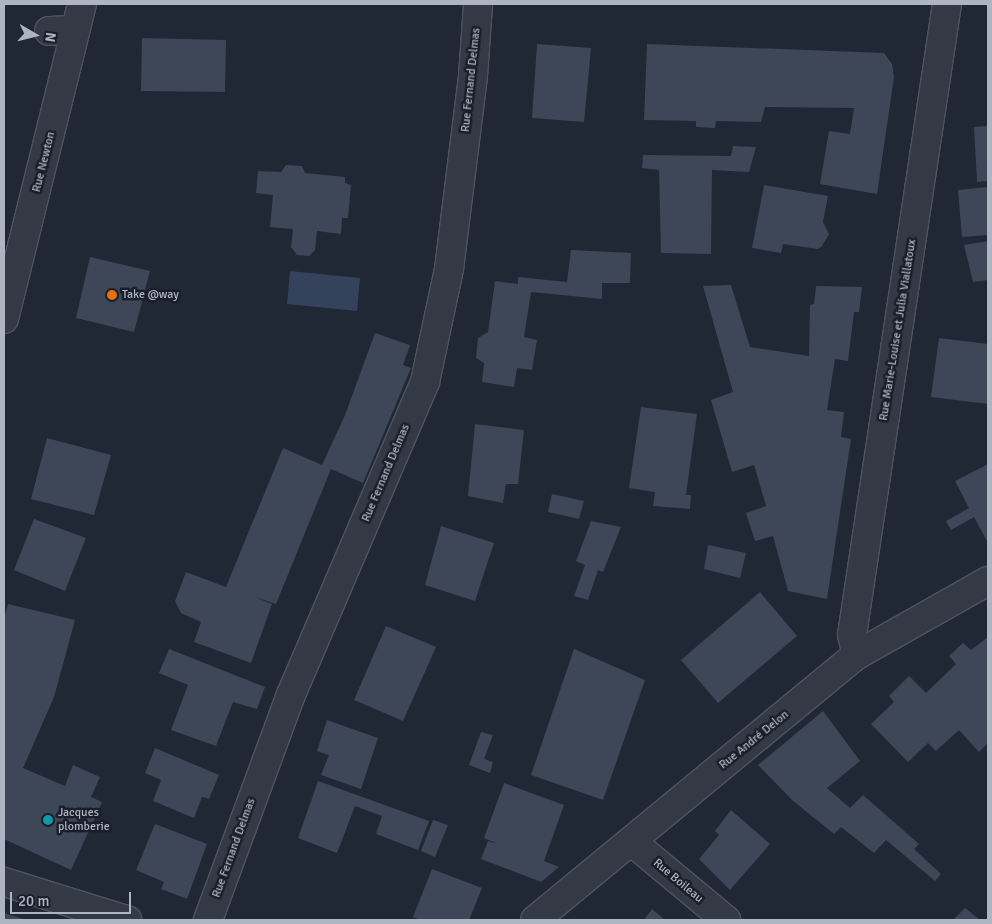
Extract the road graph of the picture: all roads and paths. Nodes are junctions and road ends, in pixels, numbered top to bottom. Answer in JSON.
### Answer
{"nodes":[{"id":1,"x":82,"y":4,"type":"edge"},
{"id":2,"x":478,"y":4,"type":"edge"},
{"id":3,"x":947,"y":4,"type":"edge"},
{"id":4,"x":4,"y":319,"type":"edge"},
{"id":5,"x":988,"y":581,"type":"edge"},
{"id":6,"x":857,"y":655,"type":"junction"},
{"id":7,"x":631,"y":841,"type":"junction"},
{"id":8,"x":4,"y":882,"type":"edge"},
{"id":9,"x":127,"y":920,"type":"edge"},
{"id":10,"x":208,"y":920,"type":"edge"},
{"id":11,"x":535,"y":920,"type":"edge"},
{"id":12,"x":726,"y":920,"type":"edge"}],
"edges":[{"from":1,"to":4,"type":"street","name":"Rue Newton"},
{"from":2,"to":10,"type":"street","name":"Rue Fernand Delmas"},
{"from":3,"to":6,"type":"street","name":"Rue Marie-Louise et Julia Viallatoux"},
{"from":5,"to":6,"type":"street","name":"Rue André Delon"},
{"from":6,"to":7,"type":"street","name":"Rue André Delon"},
{"from":7,"to":11,"type":"street","name":"Rue André Delon"},
{"from":7,"to":12,"type":"street","name":"Rue Boileau"},
{"from":8,"to":9,"type":"street"}]}
